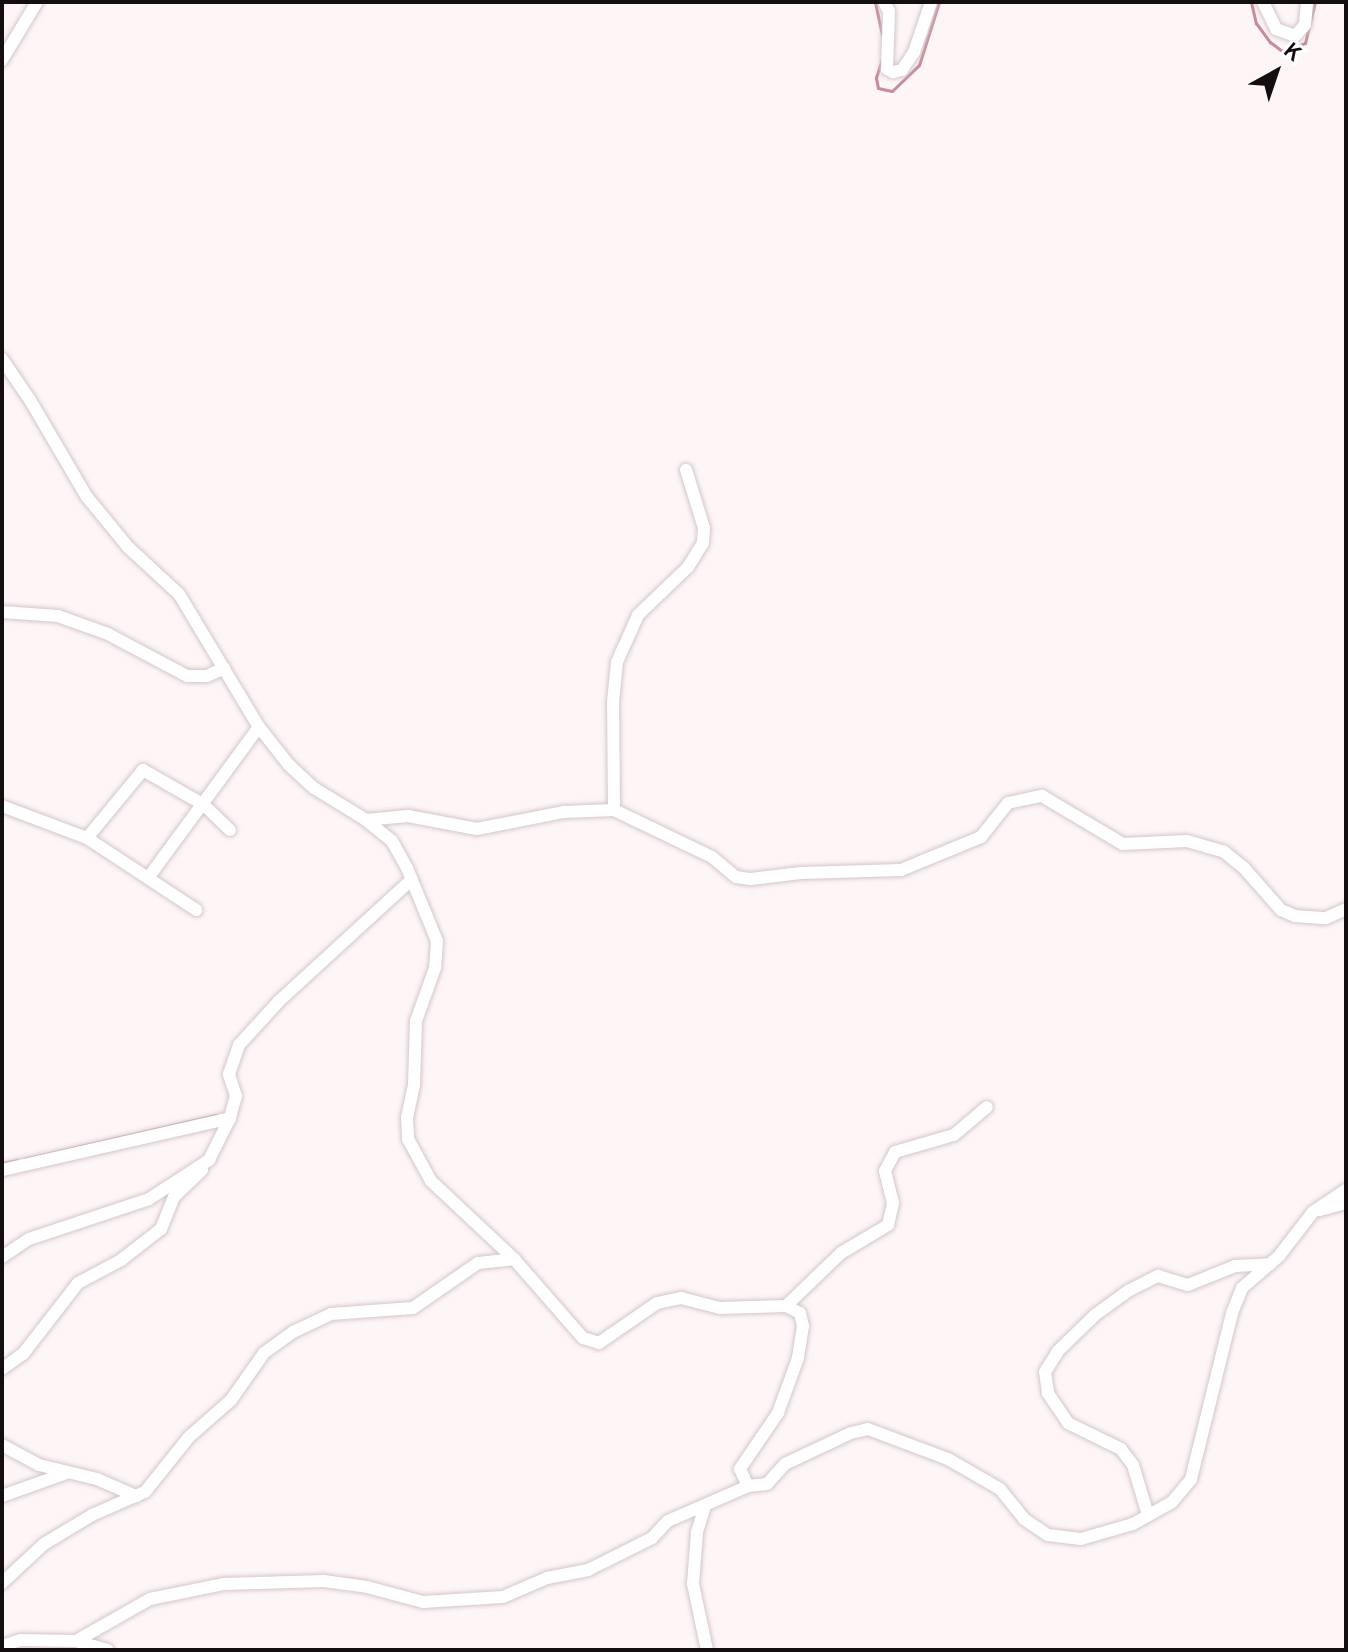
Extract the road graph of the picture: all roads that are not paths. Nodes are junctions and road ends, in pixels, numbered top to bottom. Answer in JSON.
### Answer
{"nodes":[{"id":1,"x":37,"y":2,"type":"edge"},
{"id":2,"x":884,"y":2,"type":"edge"},
{"id":3,"x":931,"y":2,"type":"edge"},
{"id":4,"x":1263,"y":2,"type":"edge"},
{"id":5,"x":1307,"y":2,"type":"edge"},
{"id":6,"x":2,"y":60,"type":"edge"},
{"id":7,"x":2,"y":359,"type":"edge"},
{"id":8,"x":686,"y":470,"type":"dead end"},
{"id":9,"x":2,"y":612,"type":"edge"},
{"id":10,"x":224,"y":668,"type":"junction"},
{"id":11,"x":259,"y":727,"type":"junction"},
{"id":12,"x":204,"y":805,"type":"junction"},
{"id":13,"x":2,"y":806,"type":"edge"},
{"id":14,"x":614,"y":810,"type":"junction"},
{"id":15,"x":366,"y":820,"type":"junction"},
{"id":16,"x":230,"y":830,"type":"dead end"},
{"id":17,"x":87,"y":838,"type":"junction"},
{"id":18,"x":148,"y":878,"type":"junction"},
{"id":19,"x":412,"y":879,"type":"junction"},
{"id":20,"x":1346,"y":909,"type":"edge"},
{"id":21,"x":196,"y":910,"type":"dead end"},
{"id":22,"x":987,"y":1107,"type":"dead end"},
{"id":23,"x":230,"y":1118,"type":"junction"},
{"id":24,"x":209,"y":1160,"type":"junction"},
{"id":25,"x":2,"y":1170,"type":"edge"},
{"id":26,"x":1346,"y":1190,"type":"edge"},
{"id":27,"x":1346,"y":1203,"type":"edge"},
{"id":28,"x":1313,"y":1212,"type":"junction"},
{"id":29,"x":2,"y":1257,"type":"edge"},
{"id":30,"x":514,"y":1259,"type":"junction"},
{"id":31,"x":1270,"y":1264,"type":"junction"},
{"id":32,"x":786,"y":1306,"type":"junction"},
{"id":33,"x":2,"y":1369,"type":"edge"},
{"id":34,"x":2,"y":1445,"type":"edge"},
{"id":35,"x":67,"y":1473,"type":"junction"},
{"id":36,"x":748,"y":1486,"type":"junction"},
{"id":37,"x":2,"y":1496,"type":"edge"},
{"id":38,"x":136,"y":1496,"type":"junction"},
{"id":39,"x":705,"y":1506,"type":"junction"},
{"id":40,"x":1148,"y":1515,"type":"junction"},
{"id":41,"x":2,"y":1583,"type":"edge"},
{"id":42,"x":76,"y":1641,"type":"junction"},
{"id":43,"x":2,"y":1646,"type":"edge"},
{"id":44,"x":108,"y":1650,"type":"edge"},
{"id":45,"x":707,"y":1650,"type":"edge"}],
"edges":[{"from":1,"to":6,"type":"street"},
{"from":2,"to":3,"type":"street"},
{"from":4,"to":5,"type":"street"},
{"from":7,"to":10,"type":"street"},
{"from":8,"to":14,"type":"street"},
{"from":9,"to":10,"type":"street"},
{"from":10,"to":11,"type":"street"},
{"from":11,"to":12,"type":"street"},
{"from":11,"to":15,"type":"street"},
{"from":12,"to":16,"type":"street"},
{"from":12,"to":17,"type":"street"},
{"from":12,"to":18,"type":"street"},
{"from":13,"to":17,"type":"street"},
{"from":14,"to":15,"type":"street"},
{"from":14,"to":20,"type":"street"},
{"from":15,"to":19,"type":"street"},
{"from":17,"to":18,"type":"street"},
{"from":18,"to":21,"type":"street"},
{"from":19,"to":23,"type":"street"},
{"from":19,"to":30,"type":"street"},
{"from":22,"to":32,"type":"street"},
{"from":23,"to":24,"type":"street"},
{"from":23,"to":25,"type":"street"},
{"from":24,"to":29,"type":"street"},
{"from":24,"to":33,"type":"street"},
{"from":26,"to":28,"type":"street"},
{"from":27,"to":28,"type":"street"},
{"from":28,"to":31,"type":"street"},
{"from":30,"to":32,"type":"street"},
{"from":30,"to":38,"type":"street"},
{"from":31,"to":40,"type":"street"},
{"from":31,"to":40,"type":"street"},
{"from":32,"to":36,"type":"street"},
{"from":34,"to":35,"type":"street"},
{"from":35,"to":37,"type":"street"},
{"from":35,"to":38,"type":"street"},
{"from":36,"to":39,"type":"street"},
{"from":36,"to":40,"type":"street"},
{"from":38,"to":41,"type":"street"},
{"from":39,"to":42,"type":"street"},
{"from":39,"to":45,"type":"street"},
{"from":42,"to":43,"type":"street"},
{"from":42,"to":44,"type":"street"}]}
